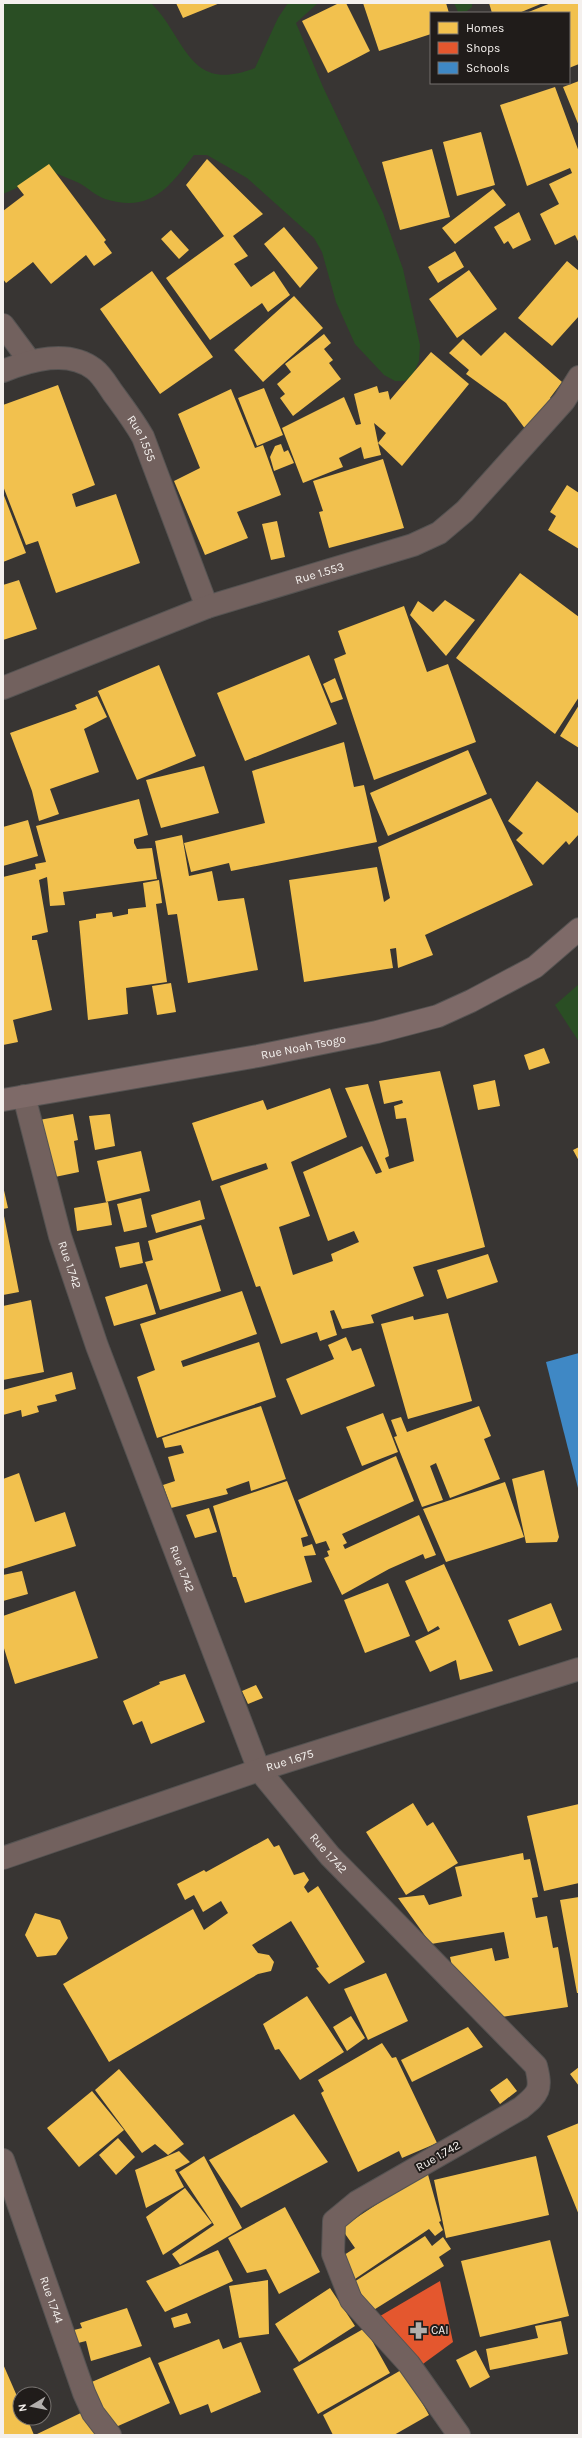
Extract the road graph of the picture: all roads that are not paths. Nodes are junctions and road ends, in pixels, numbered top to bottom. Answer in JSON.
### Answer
{"nodes":[{"id":1,"x":3,"y":325,"type":"edge"},
{"id":2,"x":30,"y":360,"type":"junction"},
{"id":3,"x":3,"y":371,"type":"edge"},
{"id":4,"x":579,"y":377,"type":"edge"},
{"id":5,"x":207,"y":607,"type":"junction"},
{"id":6,"x":3,"y":688,"type":"edge"},
{"id":7,"x":579,"y":929,"type":"edge"},
{"id":8,"x":24,"y":1096,"type":"junction"},
{"id":9,"x":3,"y":1100,"type":"edge"},
{"id":10,"x":579,"y":1669,"type":"edge"},
{"id":11,"x":259,"y":1770,"type":"junction"},
{"id":12,"x":3,"y":1858,"type":"edge"},
{"id":13,"x":3,"y":2160,"type":"edge"},
{"id":14,"x":110,"y":2435,"type":"edge"},
{"id":15,"x":459,"y":2435,"type":"edge"}],
"edges":[{"from":1,"to":2,"type":"street"},
{"from":2,"to":3,"type":"street","name":"Rue 1.555"},
{"from":2,"to":5,"type":"street","name":"Rue 1.555"},
{"from":4,"to":5,"type":"street","name":"Rue 1.553"},
{"from":5,"to":6,"type":"street","name":"Rue 1.553"},
{"from":7,"to":8,"type":"main road","name":"Rue Noah Tsogo"},
{"from":8,"to":9,"type":"main road","name":"Rue Noah Tsogo"},
{"from":8,"to":11,"type":"street","name":"Rue 1.742"},
{"from":10,"to":11,"type":"street","name":"Rue 1.675"},
{"from":11,"to":12,"type":"street","name":"Rue 1.675"},
{"from":11,"to":15,"type":"street","name":"Rue 1.742"},
{"from":13,"to":14,"type":"street","name":"Rue 1.744"}]}
